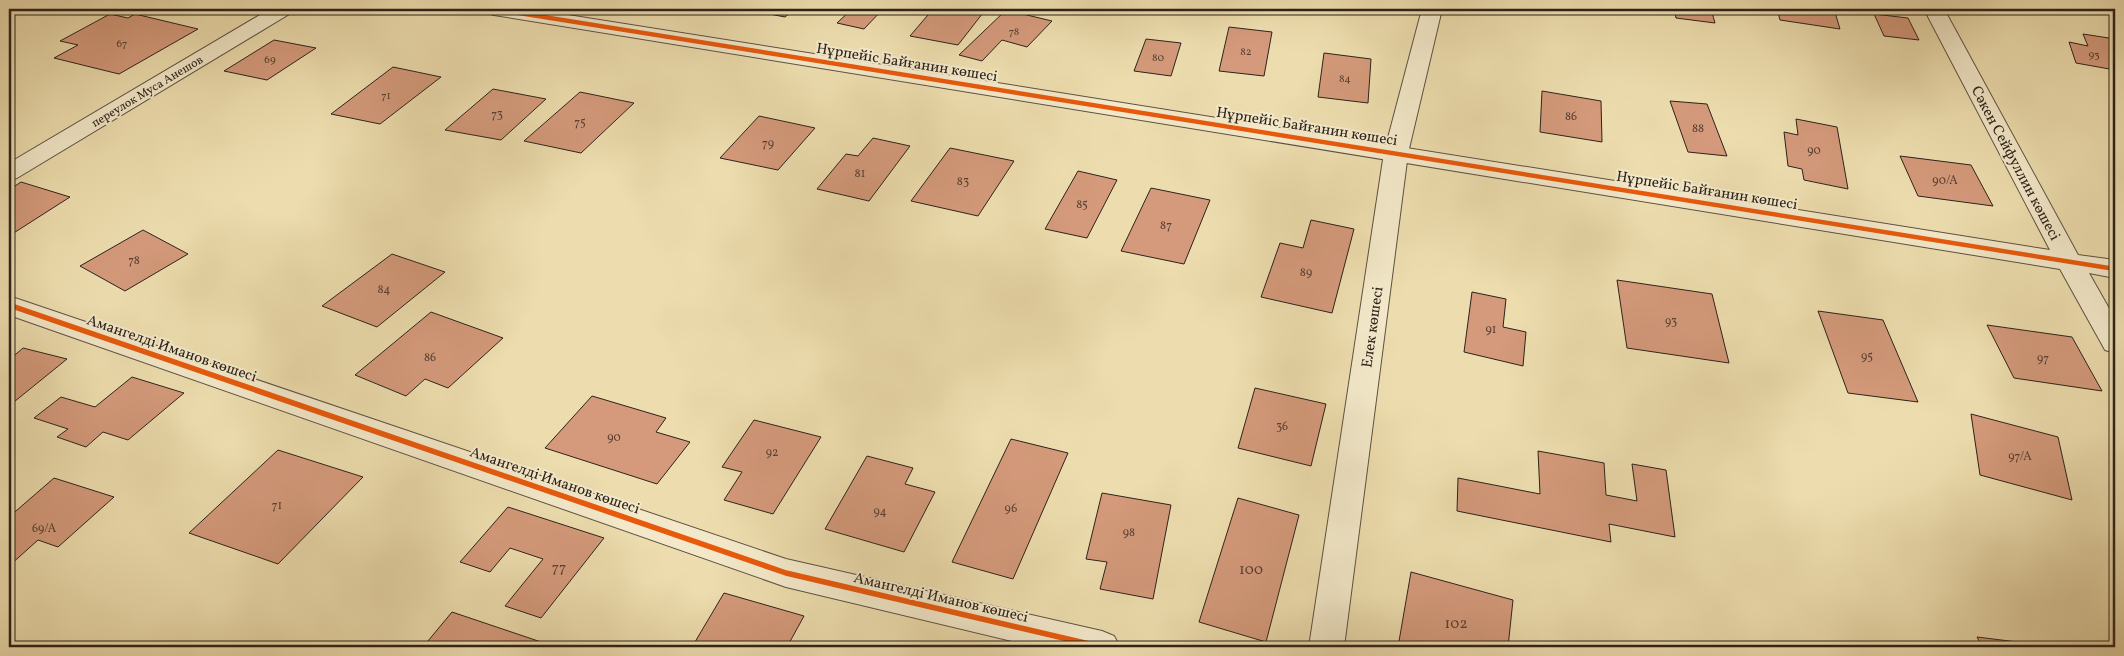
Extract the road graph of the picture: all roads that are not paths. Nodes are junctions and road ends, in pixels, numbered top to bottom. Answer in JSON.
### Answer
{"nodes":[{"id":1,"x":284,"y":9,"type":"edge"},
{"id":2,"x":494,"y":9,"type":"edge"},
{"id":3,"x":1432,"y":9,"type":"edge"},
{"id":4,"x":1934,"y":9,"type":"edge"},
{"id":5,"x":1396,"y":153,"type":"junction"},
{"id":6,"x":9,"y":173,"type":"edge"},
{"id":7,"x":2069,"y":262,"type":"junction"},
{"id":8,"x":2115,"y":269,"type":"edge"},
{"id":9,"x":9,"y":305,"type":"edge"},
{"id":10,"x":2115,"y":343,"type":"edge"},
{"id":11,"x":1102,"y":647,"type":"edge"},
{"id":12,"x":1326,"y":647,"type":"edge"}],
"edges":[{"from":1,"to":6,"type":"street","name":"переулок Муса Анешов"},
{"from":2,"to":5,"type":"street","name":"Нұрпейіс Байғанин көшесі"},
{"from":3,"to":5,"type":"street","name":"Елек көшесі"},
{"from":4,"to":7,"type":"street","name":"Сәкен Сейфуллин көшесі"},
{"from":5,"to":7,"type":"street","name":"Нұрпейіс Байғанин көшесі"},
{"from":5,"to":12,"type":"street","name":"Елек көшесі"},
{"from":7,"to":8,"type":"street","name":"Нұрпейіс Байғанин көшесі"},
{"from":7,"to":10,"type":"street","name":"Сәкен Сейфуллин көшесі"},
{"from":9,"to":11,"type":"street","name":"Амангелді Иманов көшесі"}]}
